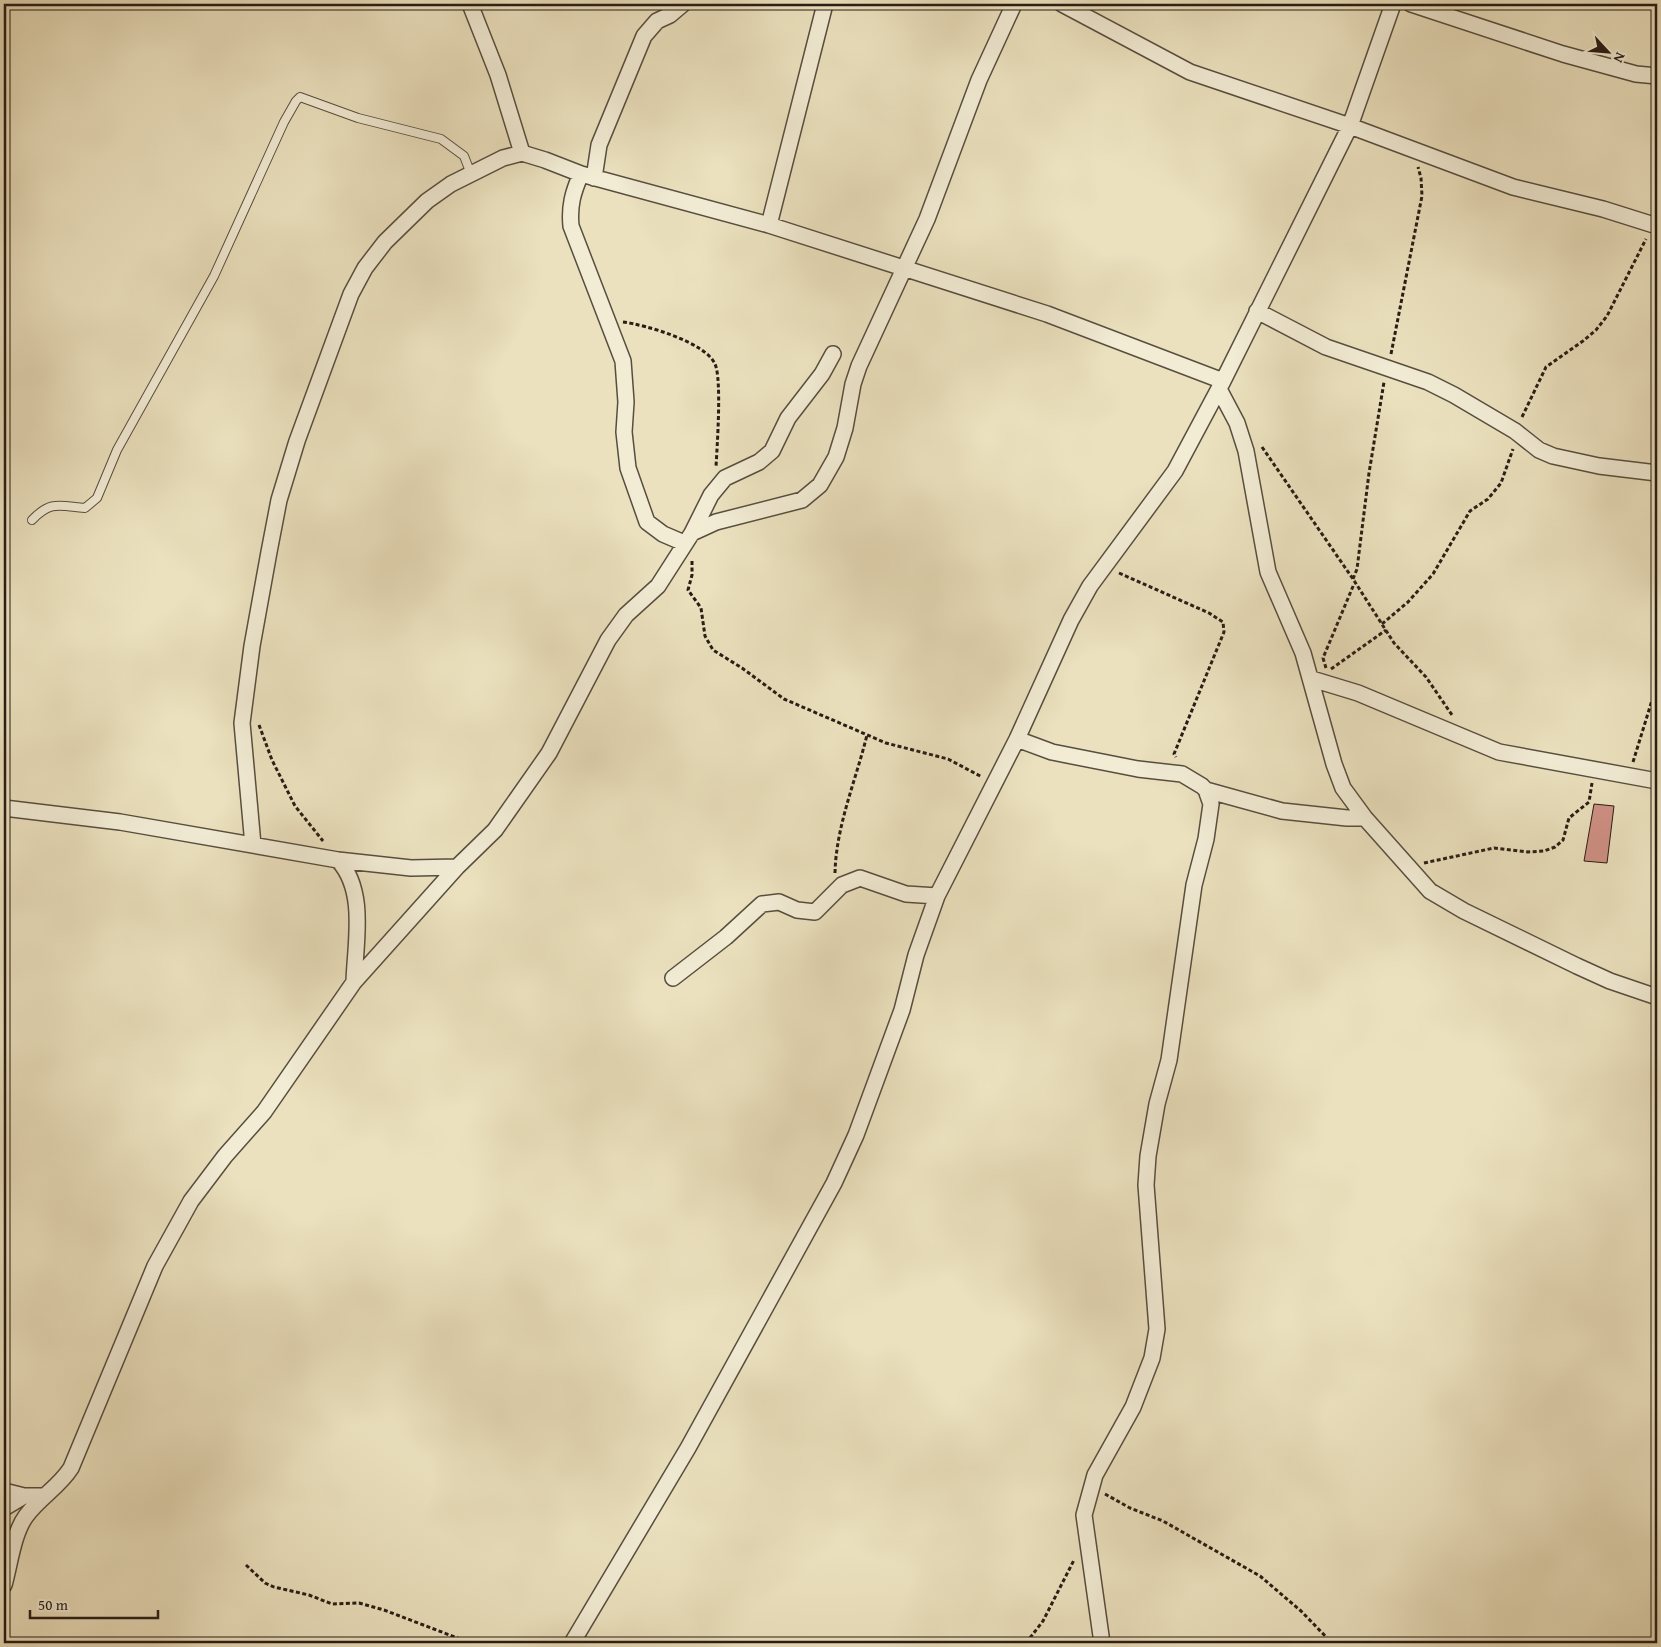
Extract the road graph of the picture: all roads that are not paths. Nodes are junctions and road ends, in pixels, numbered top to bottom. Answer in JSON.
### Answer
{"nodes":[{"id":1,"x":470,"y":4,"type":"edge"},
{"id":2,"x":683,"y":4,"type":"edge"},
{"id":3,"x":825,"y":4,"type":"edge"},
{"id":4,"x":1014,"y":4,"type":"edge"},
{"id":5,"x":1062,"y":4,"type":"edge"},
{"id":6,"x":1393,"y":4,"type":"edge"},
{"id":7,"x":1411,"y":4,"type":"edge"},
{"id":8,"x":1657,"y":76,"type":"edge"},
{"id":9,"x":1350,"y":126,"type":"junction"},
{"id":10,"x":522,"y":153,"type":"junction"},
{"id":11,"x":472,"y":174,"type":"junction"},
{"id":12,"x":588,"y":176,"type":"junction"},
{"id":13,"x":769,"y":225,"type":"junction"},
{"id":14,"x":1655,"y":226,"type":"edge"},
{"id":15,"x":903,"y":268,"type":"junction"},
{"id":16,"x":1257,"y":311,"type":"junction"},
{"id":17,"x":833,"y":354,"type":"dead end"},
{"id":18,"x":1221,"y":385,"type":"junction"},
{"id":19,"x":1657,"y":474,"type":"edge"},
{"id":20,"x":32,"y":520,"type":"dead end"},
{"id":21,"x":688,"y":538,"type":"junction"},
{"id":22,"x":1312,"y":679,"type":"junction"},
{"id":23,"x":1017,"y":739,"type":"junction"},
{"id":24,"x":1657,"y":781,"type":"edge"},
{"id":25,"x":1206,"y":790,"type":"junction"},
{"id":26,"x":7,"y":806,"type":"edge"},
{"id":27,"x":1365,"y":818,"type":"junction"},
{"id":28,"x":253,"y":845,"type":"junction"},
{"id":29,"x":338,"y":860,"type":"junction"},
{"id":30,"x":456,"y":867,"type":"junction"},
{"id":31,"x":937,"y":896,"type":"junction"},
{"id":32,"x":674,"y":978,"type":"dead end"},
{"id":33,"x":354,"y":982,"type":"junction"},
{"id":34,"x":1657,"y":997,"type":"edge"},
{"id":35,"x":4,"y":1491,"type":"edge"},
{"id":36,"x":24,"y":1496,"type":"junction"},
{"id":37,"x":44,"y":1496,"type":"junction"},
{"id":38,"x":4,"y":1508,"type":"edge"},
{"id":39,"x":4,"y":1585,"type":"edge"},
{"id":40,"x":572,"y":1643,"type":"edge"},
{"id":41,"x":1102,"y":1643,"type":"edge"}],
"edges":[{"from":1,"to":10,"type":"street"},
{"from":2,"to":12,"type":"street"},
{"from":3,"to":13,"type":"street"},
{"from":4,"to":15,"type":"street"},
{"from":5,"to":9,"type":"street"},
{"from":6,"to":9,"type":"street"},
{"from":7,"to":8,"type":"street"},
{"from":9,"to":14,"type":"street"},
{"from":9,"to":16,"type":"street"},
{"from":10,"to":11,"type":"street"},
{"from":10,"to":12,"type":"street"},
{"from":11,"to":20,"type":"lane"},
{"from":11,"to":28,"type":"street"},
{"from":12,"to":13,"type":"street"},
{"from":12,"to":21,"type":"street"},
{"from":13,"to":15,"type":"street"},
{"from":15,"to":18,"type":"street"},
{"from":15,"to":21,"type":"street"},
{"from":16,"to":18,"type":"street"},
{"from":16,"to":19,"type":"street"},
{"from":17,"to":21,"type":"street"},
{"from":18,"to":22,"type":"street"},
{"from":18,"to":23,"type":"street"},
{"from":21,"to":30,"type":"street"},
{"from":22,"to":24,"type":"street"},
{"from":22,"to":27,"type":"street"},
{"from":23,"to":25,"type":"street"},
{"from":23,"to":31,"type":"street"},
{"from":25,"to":27,"type":"street"},
{"from":25,"to":41,"type":"street"},
{"from":26,"to":28,"type":"street"},
{"from":27,"to":34,"type":"street"},
{"from":28,"to":29,"type":"street"},
{"from":29,"to":30,"type":"street"},
{"from":29,"to":33,"type":"street"},
{"from":30,"to":33,"type":"street"},
{"from":31,"to":32,"type":"street"},
{"from":31,"to":40,"type":"street"},
{"from":33,"to":37,"type":"street"},
{"from":35,"to":36,"type":"street"},
{"from":36,"to":37,"type":"street"},
{"from":36,"to":38,"type":"street"},
{"from":37,"to":39,"type":"street"}]}
